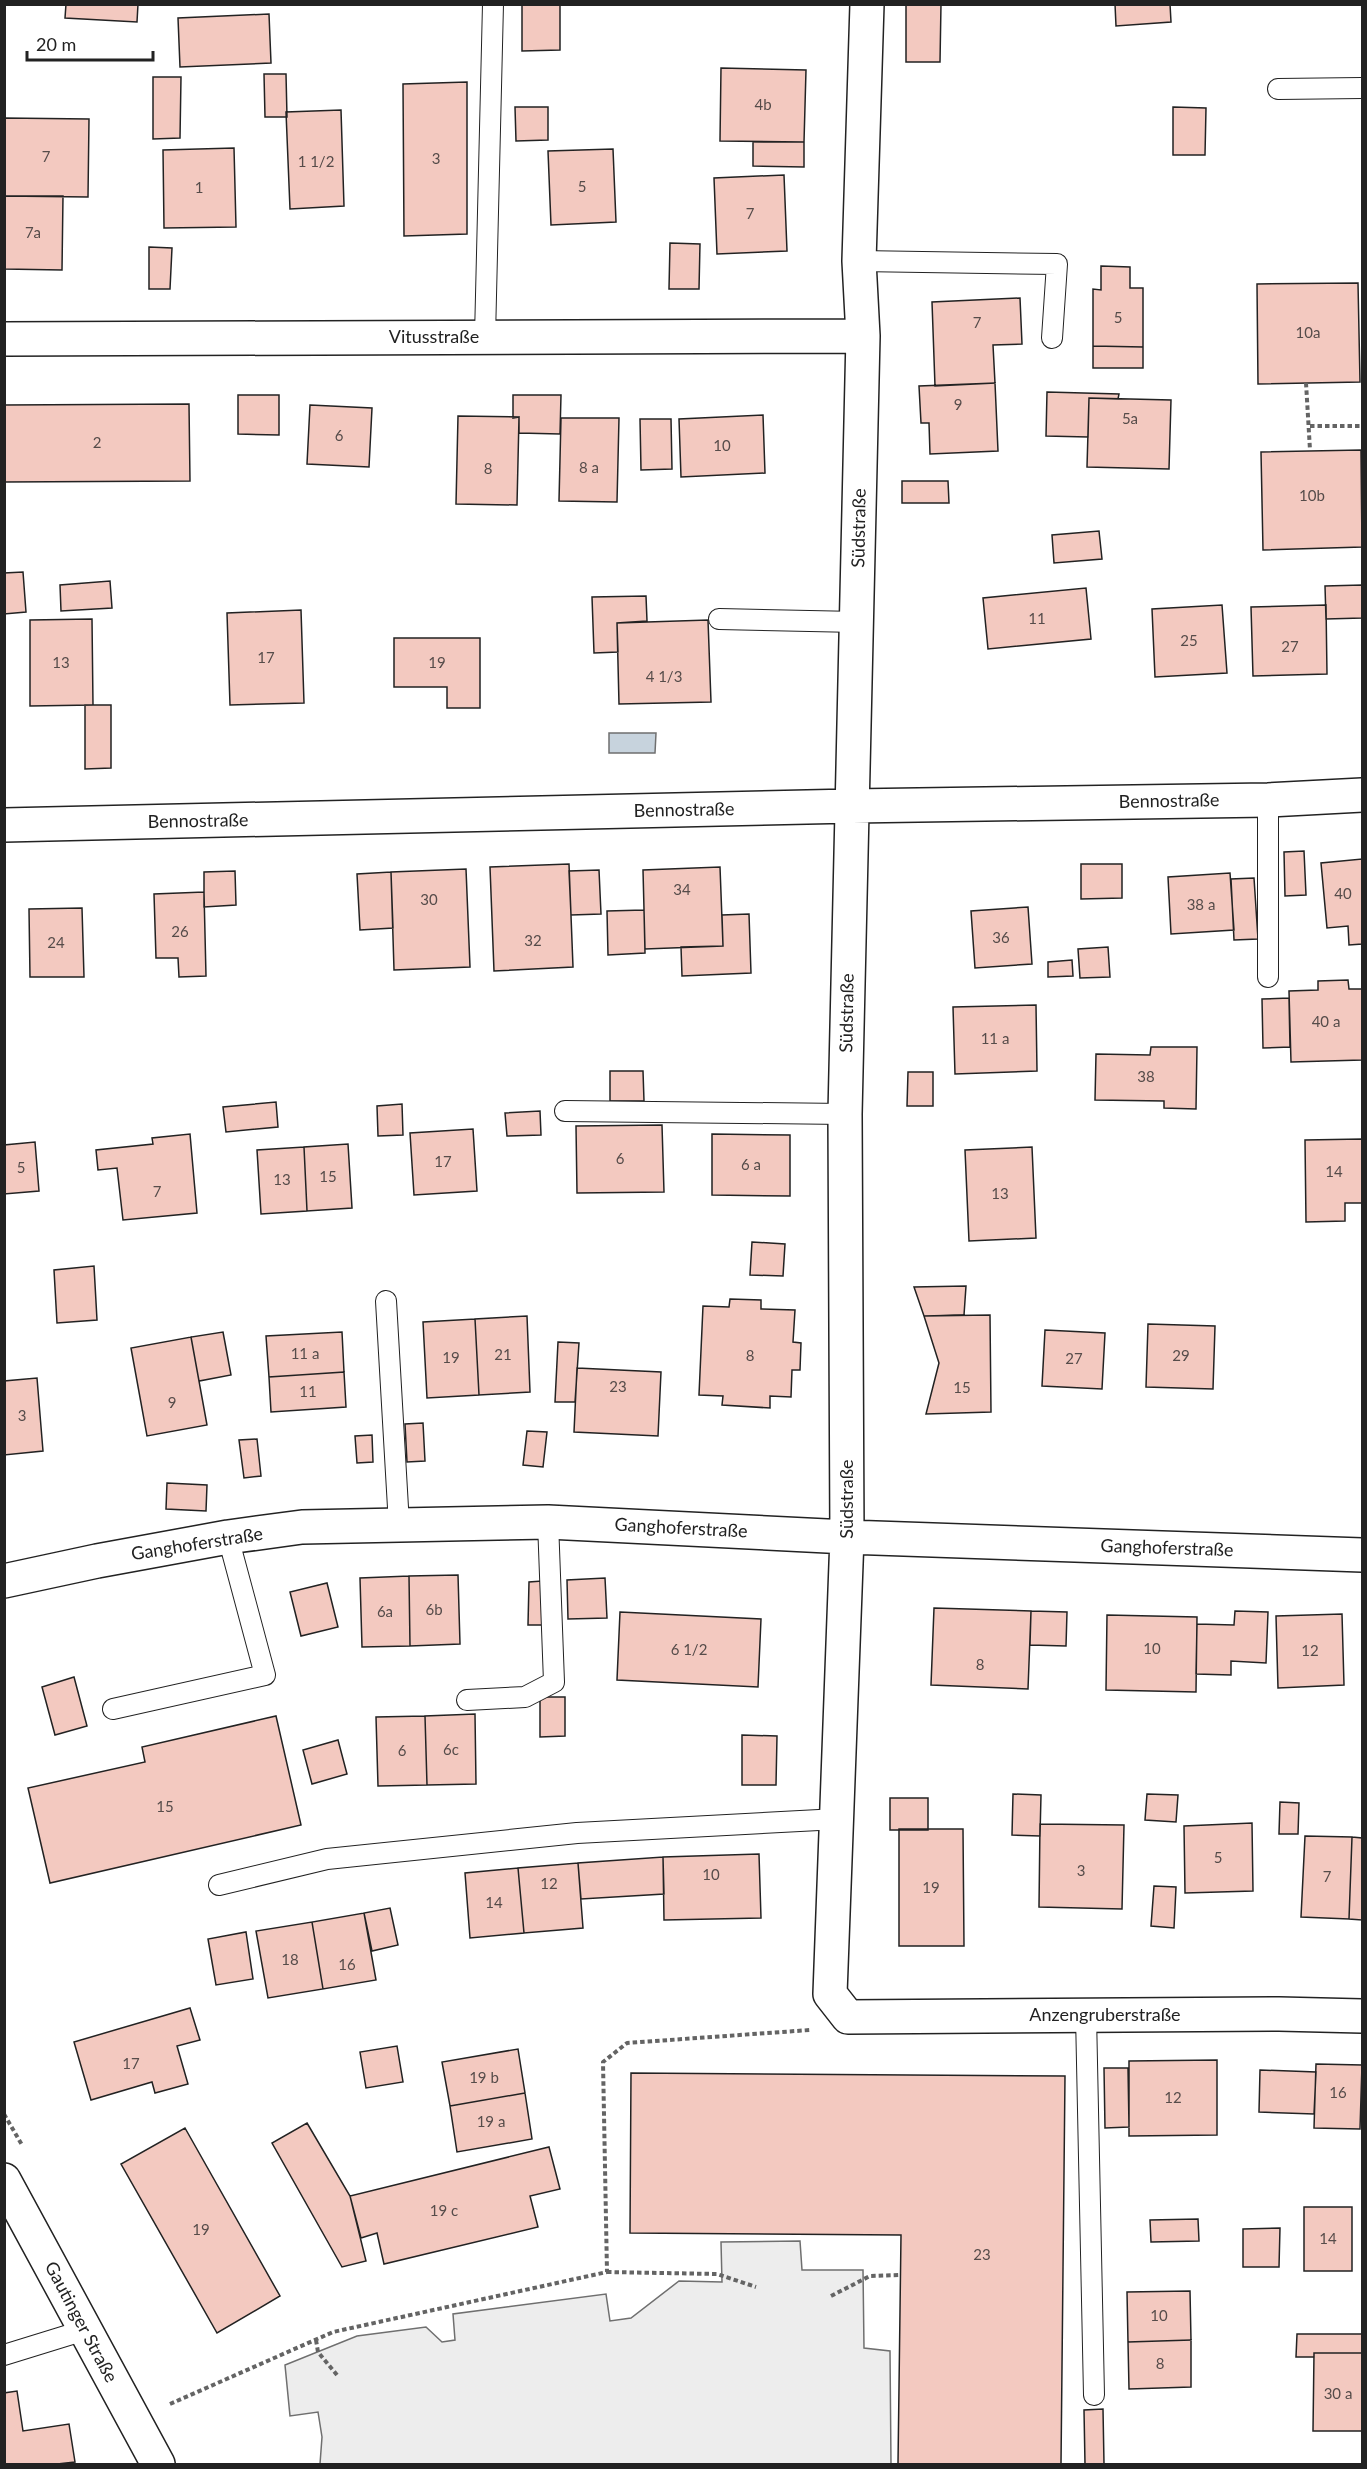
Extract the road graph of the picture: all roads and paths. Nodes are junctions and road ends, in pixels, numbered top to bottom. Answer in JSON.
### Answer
{"nodes":[{"id":1,"x":493,"y":4,"type":"edge"},
{"id":2,"x":867,"y":4,"type":"edge"},
{"id":3,"x":1362,"y":88,"type":"edge"},
{"id":4,"x":1278,"y":89,"type":"dead end"},
{"id":5,"x":859,"y":261,"type":"junction"},
{"id":6,"x":862,"y":336,"type":"junction"},
{"id":7,"x":485,"y":337,"type":"junction"},
{"id":8,"x":1052,"y":338,"type":"dead end"},
{"id":9,"x":4,"y":339,"type":"edge"},
{"id":10,"x":1306,"y":383,"type":"dead end"},
{"id":11,"x":1310,"y":426,"type":"junction"},
{"id":12,"x":1362,"y":426,"type":"edge"},
{"id":13,"x":1310,"y":450,"type":"dead end"},
{"id":14,"x":719,"y":619,"type":"dead end"},
{"id":15,"x":856,"y":622,"type":"junction"},
{"id":16,"x":1362,"y":795,"type":"edge"},
{"id":17,"x":1268,"y":800,"type":"junction"},
{"id":18,"x":852,"y":806,"type":"junction"},
{"id":19,"x":4,"y":825,"type":"edge"},
{"id":20,"x":1268,"y":977,"type":"dead end"},
{"id":21,"x":565,"y":1111,"type":"dead end"},
{"id":22,"x":845,"y":1114,"type":"junction"},
{"id":23,"x":386,"y":1301,"type":"dead end"},
{"id":24,"x":548,"y":1522,"type":"junction"},
{"id":25,"x":399,"y":1525,"type":"junction"},
{"id":26,"x":228,"y":1537,"type":"junction"},
{"id":27,"x":847,"y":1537,"type":"junction"},
{"id":28,"x":1362,"y":1555,"type":"edge"},
{"id":29,"x":4,"y":1581,"type":"edge"},
{"id":30,"x":467,"y":1700,"type":"dead end"},
{"id":31,"x":113,"y":1709,"type":"dead end"},
{"id":32,"x":838,"y":1819,"type":"junction"},
{"id":33,"x":219,"y":1885,"type":"dead end"},
{"id":34,"x":1086,"y":2015,"type":"junction"},
{"id":35,"x":1362,"y":2016,"type":"edge"},
{"id":36,"x":848,"y":2017,"type":"junction"},
{"id":37,"x":4,"y":2180,"type":"edge"},
{"id":38,"x":607,"y":2272,"type":"junction"},
{"id":39,"x":900,"y":2276,"type":"dead end"},
{"id":40,"x":756,"y":2287,"type":"dead end"},
{"id":41,"x":831,"y":2296,"type":"dead end"},
{"id":42,"x":85,"y":2330,"type":"junction"},
{"id":43,"x":316,"y":2340,"type":"junction"},
{"id":44,"x":4,"y":2355,"type":"edge"},
{"id":45,"x":337,"y":2375,"type":"dead end"},
{"id":46,"x":1094,"y":2395,"type":"dead end"},
{"id":47,"x":134,"y":2420,"type":"junction"},
{"id":48,"x":158,"y":2464,"type":"edge"}],
"edges":[{"from":1,"to":7,"type":"lane"},
{"from":2,"to":5,"type":"street","name":"Südstraße"},
{"from":3,"to":4,"type":"lane"},
{"from":5,"to":6,"type":"street","name":"Südstraße"},
{"from":5,"to":8,"type":"lane"},
{"from":6,"to":7,"type":"street","name":"Vitusstraße"},
{"from":6,"to":15,"type":"street","name":"Südstraße"},
{"from":7,"to":9,"type":"street","name":"Vitusstraße"},
{"from":10,"to":11,"type":"path"},
{"from":11,"to":12,"type":"path"},
{"from":11,"to":13,"type":"path"},
{"from":14,"to":15,"type":"lane"},
{"from":15,"to":18,"type":"street","name":"Südstraße"},
{"from":16,"to":17,"type":"street","name":"Bennostraße"},
{"from":17,"to":18,"type":"street","name":"Bennostraße"},
{"from":17,"to":20,"type":"lane"},
{"from":18,"to":19,"type":"street","name":"Bennostraße"},
{"from":18,"to":22,"type":"street","name":"Südstraße"},
{"from":21,"to":22,"type":"lane"},
{"from":22,"to":27,"type":"street","name":"Südstraße"},
{"from":23,"to":25,"type":"lane"},
{"from":24,"to":25,"type":"street","name":"Ganghoferstraße"},
{"from":24,"to":27,"type":"street","name":"Ganghoferstraße"},
{"from":24,"to":30,"type":"lane"},
{"from":25,"to":26,"type":"street","name":"Ganghoferstraße"},
{"from":26,"to":29,"type":"street","name":"Ganghoferstraße"},
{"from":26,"to":31,"type":"lane"},
{"from":27,"to":28,"type":"street","name":"Ganghoferstraße"},
{"from":27,"to":32,"type":"street","name":"Südstraße"},
{"from":32,"to":33,"type":"lane"},
{"from":32,"to":36,"type":"street","name":"Südstraße"},
{"from":34,"to":35,"type":"street","name":"Anzengruberstraße"},
{"from":34,"to":36,"type":"street","name":"Anzengruberstraße"},
{"from":34,"to":46,"type":"lane"},
{"from":36,"to":38,"type":"path"},
{"from":37,"to":42,"type":"street","name":"Gautinger Straße"},
{"from":38,"to":40,"type":"path"},
{"from":38,"to":43,"type":"path"},
{"from":39,"to":41,"type":"path"},
{"from":42,"to":44,"type":"lane"},
{"from":42,"to":47,"type":"street","name":"Gautinger Straße"},
{"from":43,"to":45,"type":"path"},
{"from":43,"to":47,"type":"path"},
{"from":47,"to":48,"type":"street","name":"Gautinger Straße"}]}
